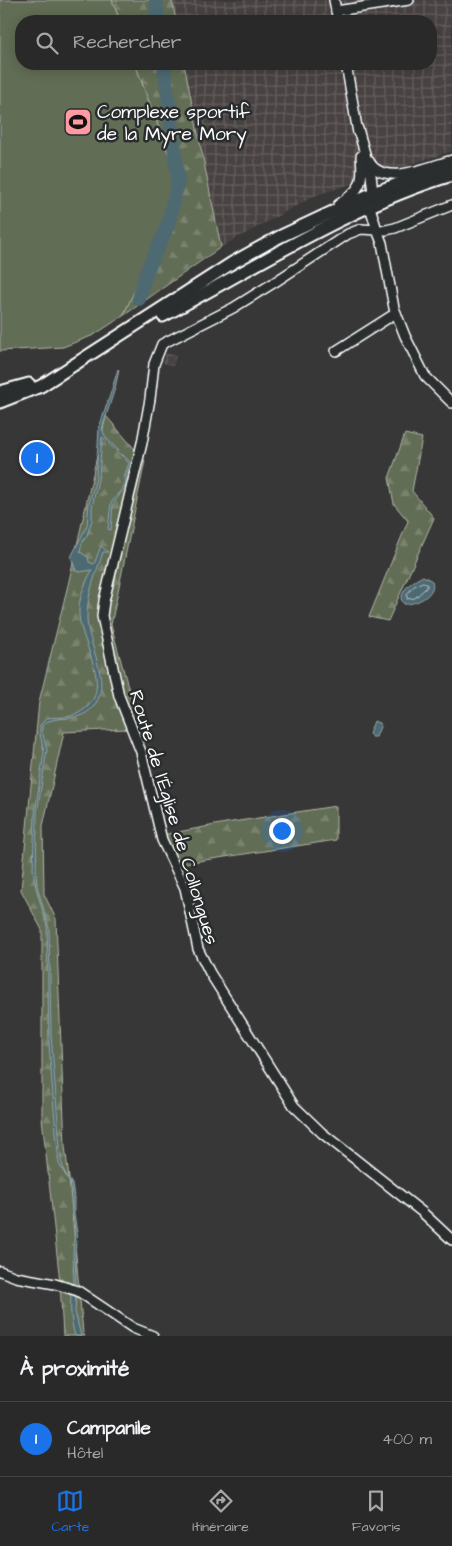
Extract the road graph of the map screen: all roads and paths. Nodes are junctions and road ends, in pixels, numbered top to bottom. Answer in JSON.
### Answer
{"nodes":[{"id":1,"x":334,"y":0,"type":"edge"},
{"id":2,"x":409,"y":0,"type":"edge"},
{"id":3,"x":336,"y":11,"type":"junction"},
{"id":4,"x":337,"y":15,"type":"edge"},
{"id":5,"x":347,"y":70,"type":"edge"},
{"id":6,"x":358,"y":129,"type":"junction"},
{"id":7,"x":452,"y":160,"type":"edge"},
{"id":8,"x":452,"y":165,"type":"edge"},
{"id":9,"x":452,"y":175,"type":"edge"},
{"id":10,"x":374,"y":193,"type":"junction"},
{"id":11,"x":452,"y":205,"type":"edge"},
{"id":12,"x":370,"y":207,"type":"junction"},
{"id":13,"x":321,"y":216,"type":"junction"},
{"id":14,"x":377,"y":230,"type":"junction"},
{"id":15,"x":396,"y":313,"type":"junction"},
{"id":16,"x":106,"y":346,"type":"junction"},
{"id":17,"x":336,"y":351,"type":"dead end"},
{"id":18,"x":66,"y":370,"type":"junction"},
{"id":19,"x":0,"y":392,"type":"edge"},
{"id":20,"x":0,"y":402,"type":"edge"},
{"id":21,"x":452,"y":403,"type":"edge"},
{"id":22,"x":452,"y":1240,"type":"edge"},
{"id":23,"x":3,"y":1273,"type":"edge"},
{"id":24,"x":153,"y":1336,"type":"edge"}],
"edges":[{"from":1,"to":3,"type":"street"},
{"from":2,"to":3,"type":"street"},
{"from":3,"to":4,"type":"street"},
{"from":5,"to":6,"type":"street"},
{"from":6,"to":7,"type":"street"},
{"from":6,"to":10,"type":"street"},
{"from":6,"to":13,"type":"street"},
{"from":8,"to":10,"type":"main road"},
{"from":9,"to":12,"type":"main road"},
{"from":10,"to":12,"type":"street"},
{"from":10,"to":13,"type":"main road"},
{"from":11,"to":14,"type":"street"},
{"from":12,"to":14,"type":"street"},
{"from":12,"to":16,"type":"main road"},
{"from":13,"to":16,"type":"main road"},
{"from":14,"to":15,"type":"street"},
{"from":14,"to":22,"type":"street","name":"Route de l’Église de Collongues"},
{"from":15,"to":17,"type":"street"},
{"from":15,"to":21,"type":"street"},
{"from":16,"to":18,"type":"main road"},
{"from":18,"to":19,"type":"main road"},
{"from":18,"to":20,"type":"main road"},
{"from":23,"to":24,"type":"street"}]}
